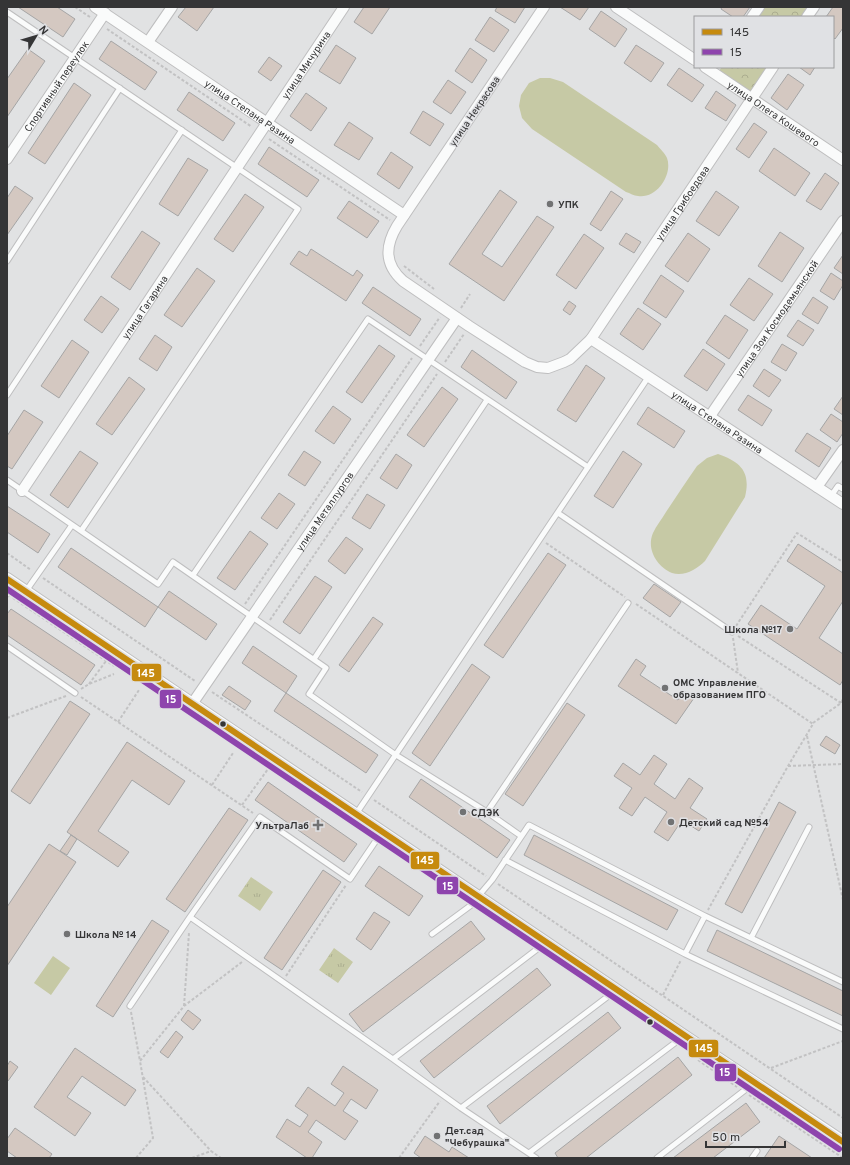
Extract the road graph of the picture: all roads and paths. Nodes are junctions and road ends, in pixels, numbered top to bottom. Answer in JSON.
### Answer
{"nodes":[{"id":1,"x":74,"y":7,"type":"edge"},
{"id":2,"x":95,"y":7,"type":"edge"},
{"id":3,"x":172,"y":7,"type":"edge"},
{"id":4,"x":344,"y":7,"type":"edge"},
{"id":5,"x":544,"y":7,"type":"edge"},
{"id":6,"x":616,"y":7,"type":"edge"},
{"id":7,"x":759,"y":7,"type":"edge"},
{"id":8,"x":814,"y":7,"type":"edge"},
{"id":9,"x":7,"y":12,"type":"edge"},
{"id":10,"x":105,"y":13,"type":"junction"},
{"id":11,"x":753,"y":16,"type":"edge"},
{"id":12,"x":808,"y":16,"type":"edge"},
{"id":13,"x":98,"y":23,"type":"junction"},
{"id":14,"x":148,"y":42,"type":"junction"},
{"id":15,"x":75,"y":57,"type":"junction"},
{"id":16,"x":694,"y":59,"type":"edge"},
{"id":17,"x":772,"y":68,"type":"edge"},
{"id":18,"x":716,"y":70,"type":"edge"},
{"id":19,"x":120,"y":88,"type":"junction"},
{"id":20,"x":752,"y":99,"type":"junction"},
{"id":21,"x":266,"y":122,"type":"junction"},
{"id":22,"x":182,"y":130,"type":"junction"},
{"id":23,"x":259,"y":132,"type":"junction"},
{"id":24,"x":7,"y":158,"type":"edge"},
{"id":25,"x":843,"y":160,"type":"edge"},
{"id":26,"x":237,"y":167,"type":"junction"},
{"id":27,"x":404,"y":215,"type":"junction"},
{"id":28,"x":843,"y":221,"type":"edge"},
{"id":29,"x":398,"y":226,"type":"junction"},
{"id":30,"x":7,"y":261,"type":"edge"},
{"id":31,"x":401,"y":261,"type":"dead end"},
{"id":32,"x":439,"y":292,"type":"dead end"},
{"id":33,"x":470,"y":294,"type":"dead end"},
{"id":34,"x":445,"y":310,"type":"junction"},
{"id":35,"x":457,"y":318,"type":"junction"},
{"id":36,"x":469,"y":326,"type":"junction"},
{"id":37,"x":592,"y":339,"type":"junction"},
{"id":38,"x":416,"y":352,"type":"junction"},
{"id":39,"x":428,"y":360,"type":"junction"},
{"id":40,"x":441,"y":368,"type":"junction"},
{"id":41,"x":649,"y":376,"type":"junction"},
{"id":42,"x":7,"y":395,"type":"edge"},
{"id":43,"x":487,"y":400,"type":"junction"},
{"id":44,"x":710,"y":416,"type":"junction"},
{"id":45,"x":843,"y":450,"type":"edge"},
{"id":46,"x":588,"y":468,"type":"junction"},
{"id":47,"x":7,"y":480,"type":"edge"},
{"id":48,"x":817,"y":487,"type":"junction"},
{"id":49,"x":843,"y":489,"type":"edge"},
{"id":50,"x":22,"y":491,"type":"junction"},
{"id":51,"x":831,"y":496,"type":"junction"},
{"id":52,"x":843,"y":504,"type":"edge"},
{"id":53,"x":558,"y":513,"type":"junction"},
{"id":54,"x":72,"y":525,"type":"junction"},
{"id":55,"x":81,"y":531,"type":"junction"},
{"id":56,"x":540,"y":539,"type":"junction"},
{"id":57,"x":7,"y":553,"type":"edge"},
{"id":58,"x":843,"y":562,"type":"edge"},
{"id":59,"x":38,"y":574,"type":"junction"},
{"id":60,"x":193,"y":576,"type":"junction"},
{"id":61,"x":9,"y":588,"type":"edge"},
{"id":62,"x":26,"y":592,"type":"junction"},
{"id":63,"x":626,"y":597,"type":"dead end"},
{"id":64,"x":630,"y":602,"type":"joint"},
{"id":65,"x":242,"y":609,"type":"junction"},
{"id":66,"x":252,"y":617,"type":"junction"},
{"id":67,"x":266,"y":626,"type":"junction"},
{"id":68,"x":732,"y":632,"type":"junction"},
{"id":69,"x":7,"y":646,"type":"edge"},
{"id":70,"x":314,"y":659,"type":"junction"},
{"id":71,"x":106,"y":661,"type":"junction"},
{"id":72,"x":118,"y":669,"type":"dead end"},
{"id":73,"x":738,"y":673,"type":"junction"},
{"id":74,"x":114,"y":674,"type":"dead end"},
{"id":75,"x":89,"y":684,"type":"junction"},
{"id":76,"x":204,"y":687,"type":"junction"},
{"id":77,"x":139,"y":690,"type":"dead end"},
{"id":78,"x":75,"y":693,"type":"junction"},
{"id":79,"x":843,"y":699,"type":"edge"},
{"id":80,"x":841,"y":703,"type":"junction"},
{"id":81,"x":192,"y":704,"type":"junction"},
{"id":82,"x":7,"y":718,"type":"edge"},
{"id":83,"x":118,"y":722,"type":"junction"},
{"id":84,"x":813,"y":724,"type":"junction"},
{"id":85,"x":806,"y":734,"type":"junction"},
{"id":86,"x":233,"y":753,"type":"dead end"},
{"id":87,"x":396,"y":755,"type":"junction"},
{"id":88,"x":843,"y":764,"type":"edge"},
{"id":89,"x":813,"y":765,"type":"junction"},
{"id":90,"x":788,"y":766,"type":"junction"},
{"id":91,"x":268,"y":769,"type":"dead end"},
{"id":92,"x":212,"y":785,"type":"junction"},
{"id":93,"x":368,"y":796,"type":"junction"},
{"id":94,"x":242,"y":805,"type":"junction"},
{"id":95,"x":487,"y":812,"type":"junction"},
{"id":96,"x":356,"y":814,"type":"junction"},
{"id":97,"x":260,"y":817,"type":"junction"},
{"id":98,"x":809,"y":827,"type":"dead end"},
{"id":99,"x":383,"y":832,"type":"junction"},
{"id":100,"x":522,"y":836,"type":"junction"},
{"id":101,"x":505,"y":860,"type":"junction"},
{"id":102,"x":350,"y":878,"type":"junction"},
{"id":103,"x":492,"y":880,"type":"junction"},
{"id":104,"x":478,"y":897,"type":"junction"},
{"id":105,"x":843,"y":900,"type":"edge"},
{"id":106,"x":705,"y":916,"type":"junction"},
{"id":107,"x":190,"y":918,"type":"junction"},
{"id":108,"x":432,"y":934,"type":"dead end"},
{"id":109,"x":751,"y":938,"type":"junction"},
{"id":110,"x":548,"y":943,"type":"junction"},
{"id":111,"x":685,"y":954,"type":"junction"},
{"id":112,"x":248,"y":958,"type":"junction"},
{"id":113,"x":282,"y":982,"type":"junction"},
{"id":114,"x":843,"y":982,"type":"edge"},
{"id":115,"x":616,"y":990,"type":"junction"},
{"id":116,"x":663,"y":995,"type":"junction"},
{"id":117,"x":130,"y":1006,"type":"joint"},
{"id":118,"x":184,"y":1006,"type":"junction"},
{"id":119,"x":843,"y":1029,"type":"edge"},
{"id":120,"x":684,"y":1036,"type":"junction"},
{"id":121,"x":843,"y":1041,"type":"edge"},
{"id":122,"x":393,"y":1059,"type":"junction"},
{"id":123,"x":140,"y":1061,"type":"junction"},
{"id":124,"x":770,"y":1068,"type":"junction"},
{"id":125,"x":142,"y":1076,"type":"junction"},
{"id":126,"x":754,"y":1083,"type":"junction"},
{"id":127,"x":444,"y":1095,"type":"junction"},
{"id":128,"x":461,"y":1108,"type":"junction"},
{"id":129,"x":843,"y":1118,"type":"edge"},
{"id":130,"x":843,"y":1142,"type":"edge"},
{"id":131,"x":211,"y":1151,"type":"junction"},
{"id":132,"x":757,"y":1151,"type":"dead end"},
{"id":133,"x":529,"y":1153,"type":"junction"},
{"id":134,"x":136,"y":1158,"type":"edge"},
{"id":135,"x":192,"y":1158,"type":"edge"},
{"id":136,"x":221,"y":1158,"type":"edge"},
{"id":137,"x":399,"y":1158,"type":"edge"},
{"id":138,"x":536,"y":1158,"type":"edge"},
{"id":139,"x":656,"y":1158,"type":"edge"},
{"id":140,"x":752,"y":1158,"type":"edge"}],
"edges":[{"from":1,"to":13,"type":"path"},
{"from":2,"to":10,"type":"street","name":"улица Степана Разина"},
{"from":3,"to":14,"type":"street"},
{"from":4,"to":21,"type":"street","name":"улица Мичурина"},
{"from":5,"to":27,"type":"street","name":"улица Некрасова"},
{"from":6,"to":16,"type":"street"},
{"from":7,"to":11,"type":"street"},
{"from":8,"to":12,"type":"street"},
{"from":9,"to":15,"type":"lane"},
{"from":10,"to":13,"type":"street","name":"Спортивный переулок"},
{"from":10,"to":14,"type":"street","name":"улица Степана Разина"},
{"from":13,"to":15,"type":"street","name":"Спортивный переулок"},
{"from":13,"to":23,"type":"path"},
{"from":14,"to":21,"type":"street","name":"улица Степана Разина"},
{"from":15,"to":19,"type":"lane"},
{"from":15,"to":24,"type":"street","name":"Спортивный переулок"},
{"from":17,"to":20,"type":"street","name":"улица Грибоедова"},
{"from":18,"to":20,"type":"street","name":"улица Олега Кошевого"},
{"from":19,"to":22,"type":"lane"},
{"from":19,"to":30,"type":"lane"},
{"from":20,"to":25,"type":"street","name":"улица Олега Кошевого"},
{"from":20,"to":37,"type":"street","name":"улица Грибоедова"},
{"from":21,"to":23,"type":"street","name":"улица Гагарина"},
{"from":21,"to":27,"type":"street","name":"улица Степана Разина"},
{"from":22,"to":26,"type":"lane"},
{"from":22,"to":42,"type":"lane"},
{"from":23,"to":26,"type":"street","name":"улица Гагарина"},
{"from":23,"to":29,"type":"path"},
{"from":26,"to":50,"type":"street","name":"улица Гагарина"},
{"from":26,"to":55,"type":"lane"},
{"from":27,"to":29,"type":"street","name":"улица Некрасова"},
{"from":28,"to":44,"type":"street","name":"улица Зои Космодемьянской"},
{"from":29,"to":34,"type":"street","name":"улица Некрасова"},
{"from":31,"to":32,"type":"path"},
{"from":33,"to":34,"type":"path"},
{"from":34,"to":35,"type":"street","name":"улица Некрасова"},
{"from":34,"to":38,"type":"path"},
{"from":35,"to":36,"type":"street","name":"улица Некрасова"},
{"from":35,"to":39,"type":"street","name":"улица Металлургов"},
{"from":36,"to":37,"type":"street","name":"улица Грибоедова"},
{"from":36,"to":40,"type":"path"},
{"from":37,"to":41,"type":"street","name":"улица Степана Разина"},
{"from":38,"to":39,"type":"lane"},
{"from":38,"to":60,"type":"lane"},
{"from":38,"to":65,"type":"path"},
{"from":39,"to":40,"type":"lane"},
{"from":39,"to":66,"type":"street","name":"улица Металлургов"},
{"from":40,"to":43,"type":"lane"},
{"from":40,"to":67,"type":"path"},
{"from":41,"to":44,"type":"street","name":"улица Степана Разина"},
{"from":41,"to":46,"type":"lane"},
{"from":43,"to":46,"type":"lane"},
{"from":43,"to":70,"type":"lane"},
{"from":44,"to":48,"type":"street","name":"улица Степана Разина"},
{"from":45,"to":48,"type":"street"},
{"from":46,"to":53,"type":"lane"},
{"from":47,"to":50,"type":"lane"},
{"from":48,"to":51,"type":"street","name":"улица Степана Разина"},
{"from":49,"to":51,"type":"lane"},
{"from":50,"to":54,"type":"lane"},
{"from":51,"to":52,"type":"street","name":"улица Степана Разина"},
{"from":53,"to":56,"type":"lane"},
{"from":53,"to":68,"type":"lane"},
{"from":54,"to":55,"type":"lane"},
{"from":54,"to":59,"type":"lane"},
{"from":55,"to":60,"type":"lane"},
{"from":56,"to":63,"type":"path"},
{"from":56,"to":87,"type":"lane"},
{"from":57,"to":59,"type":"path"},
{"from":58,"to":68,"type":"path"},
{"from":59,"to":62,"type":"lane"},
{"from":59,"to":76,"type":"path"},
{"from":60,"to":65,"type":"lane"},
{"from":61,"to":62,"type":"street"},
{"from":61,"to":71,"type":"path"},
{"from":62,"to":81,"type":"street"},
{"from":64,"to":73,"type":"path"},
{"from":64,"to":95,"type":"lane"},
{"from":65,"to":66,"type":"lane"},
{"from":66,"to":67,"type":"lane"},
{"from":66,"to":76,"type":"street","name":"улица Металлургов"},
{"from":67,"to":70,"type":"lane"},
{"from":68,"to":73,"type":"path"},
{"from":68,"to":80,"type":"path"},
{"from":69,"to":78,"type":"lane"},
{"from":70,"to":87,"type":"lane"},
{"from":71,"to":72,"type":"path"},
{"from":71,"to":75,"type":"path"},
{"from":73,"to":84,"type":"path"},
{"from":74,"to":75,"type":"path"},
{"from":75,"to":78,"type":"path"},
{"from":76,"to":81,"type":"street","name":"улица Металлургов"},
{"from":76,"to":93,"type":"path"},
{"from":77,"to":83,"type":"path"},
{"from":78,"to":82,"type":"path"},
{"from":78,"to":83,"type":"path"},
{"from":79,"to":80,"type":"path"},
{"from":80,"to":84,"type":"path"},
{"from":81,"to":96,"type":"street"},
{"from":83,"to":92,"type":"path"},
{"from":84,"to":85,"type":"path"},
{"from":85,"to":89,"type":"path"},
{"from":85,"to":90,"type":"path"},
{"from":86,"to":92,"type":"path"},
{"from":87,"to":93,"type":"lane"},
{"from":87,"to":95,"type":"lane"},
{"from":88,"to":89,"type":"path"},
{"from":89,"to":90,"type":"path"},
{"from":89,"to":105,"type":"path"},
{"from":90,"to":106,"type":"path"},
{"from":91,"to":94,"type":"path"},
{"from":92,"to":94,"type":"path"},
{"from":93,"to":96,"type":"lane"},
{"from":93,"to":103,"type":"path"},
{"from":94,"to":97,"type":"path"},
{"from":95,"to":100,"type":"lane"},
{"from":96,"to":99,"type":"street"},
{"from":97,"to":102,"type":"lane"},
{"from":97,"to":107,"type":"lane"},
{"from":98,"to":109,"type":"lane"},
{"from":99,"to":102,"type":"lane"},
{"from":99,"to":104,"type":"street"},
{"from":100,"to":101,"type":"lane"},
{"from":100,"to":106,"type":"lane"},
{"from":101,"to":103,"type":"lane"},
{"from":101,"to":111,"type":"lane"},
{"from":102,"to":113,"type":"path"},
{"from":103,"to":104,"type":"lane"},
{"from":103,"to":116,"type":"path"},
{"from":104,"to":108,"type":"lane"},
{"from":104,"to":110,"type":"street"},
{"from":106,"to":109,"type":"lane"},
{"from":106,"to":111,"type":"lane"},
{"from":107,"to":112,"type":"lane"},
{"from":107,"to":117,"type":"lane"},
{"from":107,"to":118,"type":"path"},
{"from":109,"to":114,"type":"lane"},
{"from":110,"to":115,"type":"street"},
{"from":110,"to":122,"type":"lane"},
{"from":111,"to":116,"type":"path"},
{"from":111,"to":119,"type":"lane"},
{"from":112,"to":113,"type":"lane"},
{"from":112,"to":118,"type":"path"},
{"from":113,"to":122,"type":"lane"},
{"from":115,"to":120,"type":"street"},
{"from":115,"to":128,"type":"lane"},
{"from":116,"to":124,"type":"path"},
{"from":117,"to":123,"type":"path"},
{"from":118,"to":123,"type":"path"},
{"from":120,"to":126,"type":"street"},
{"from":120,"to":133,"type":"lane"},
{"from":121,"to":124,"type":"path"},
{"from":122,"to":127,"type":"lane"},
{"from":123,"to":125,"type":"path"},
{"from":124,"to":129,"type":"path"},
{"from":125,"to":131,"type":"path"},
{"from":125,"to":134,"type":"path"},
{"from":126,"to":130,"type":"street"},
{"from":126,"to":139,"type":"lane"},
{"from":127,"to":128,"type":"lane"},
{"from":127,"to":137,"type":"path"},
{"from":128,"to":133,"type":"lane"},
{"from":131,"to":135,"type":"path"},
{"from":131,"to":136,"type":"path"},
{"from":132,"to":140,"type":"lane"},
{"from":133,"to":138,"type":"lane"}]}
